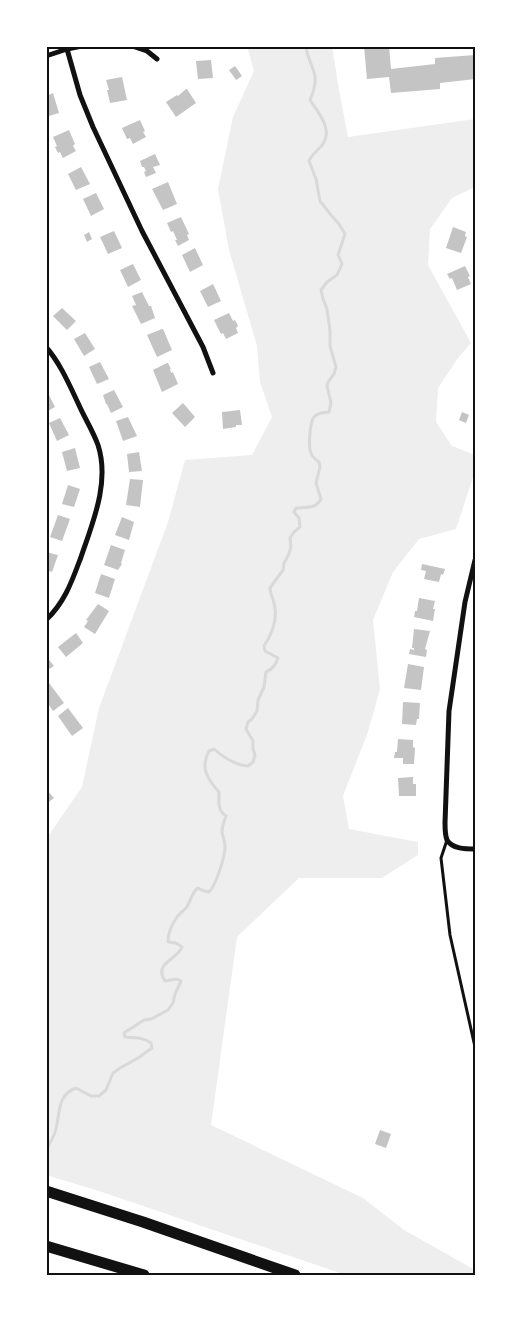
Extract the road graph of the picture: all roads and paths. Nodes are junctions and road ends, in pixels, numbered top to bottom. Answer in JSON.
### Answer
{"nodes":[{"id":1,"x":82,"y":46,"type":"edge"},
{"id":2,"x":132,"y":46,"type":"edge"},
{"id":3,"x":67,"y":49,"type":"junction"},
{"id":4,"x":46,"y":56,"type":"edge"},
{"id":5,"x":157,"y":59,"type":"dead end"},
{"id":6,"x":46,"y":347,"type":"edge"},
{"id":7,"x":213,"y":373,"type":"dead end"},
{"id":8,"x":475,"y":560,"type":"edge"},
{"id":9,"x":46,"y":620,"type":"edge"},
{"id":10,"x":447,"y":839,"type":"junction"},
{"id":11,"x":475,"y":849,"type":"edge"},
{"id":12,"x":475,"y":1047,"type":"edge"},
{"id":13,"x":46,"y":1191,"type":"edge"},
{"id":14,"x":46,"y":1246,"type":"edge"},
{"id":15,"x":144,"y":1275,"type":"edge"},
{"id":16,"x":295,"y":1275,"type":"edge"}],
"edges":[{"from":1,"to":3,"type":"street"},
{"from":2,"to":5,"type":"street"},
{"from":3,"to":4,"type":"street"},
{"from":3,"to":7,"type":"street"},
{"from":6,"to":9,"type":"street"},
{"from":8,"to":10,"type":"street"},
{"from":10,"to":11,"type":"street"},
{"from":10,"to":12,"type":"lane"},
{"from":13,"to":16,"type":"highway"},
{"from":14,"to":15,"type":"highway"}]}
